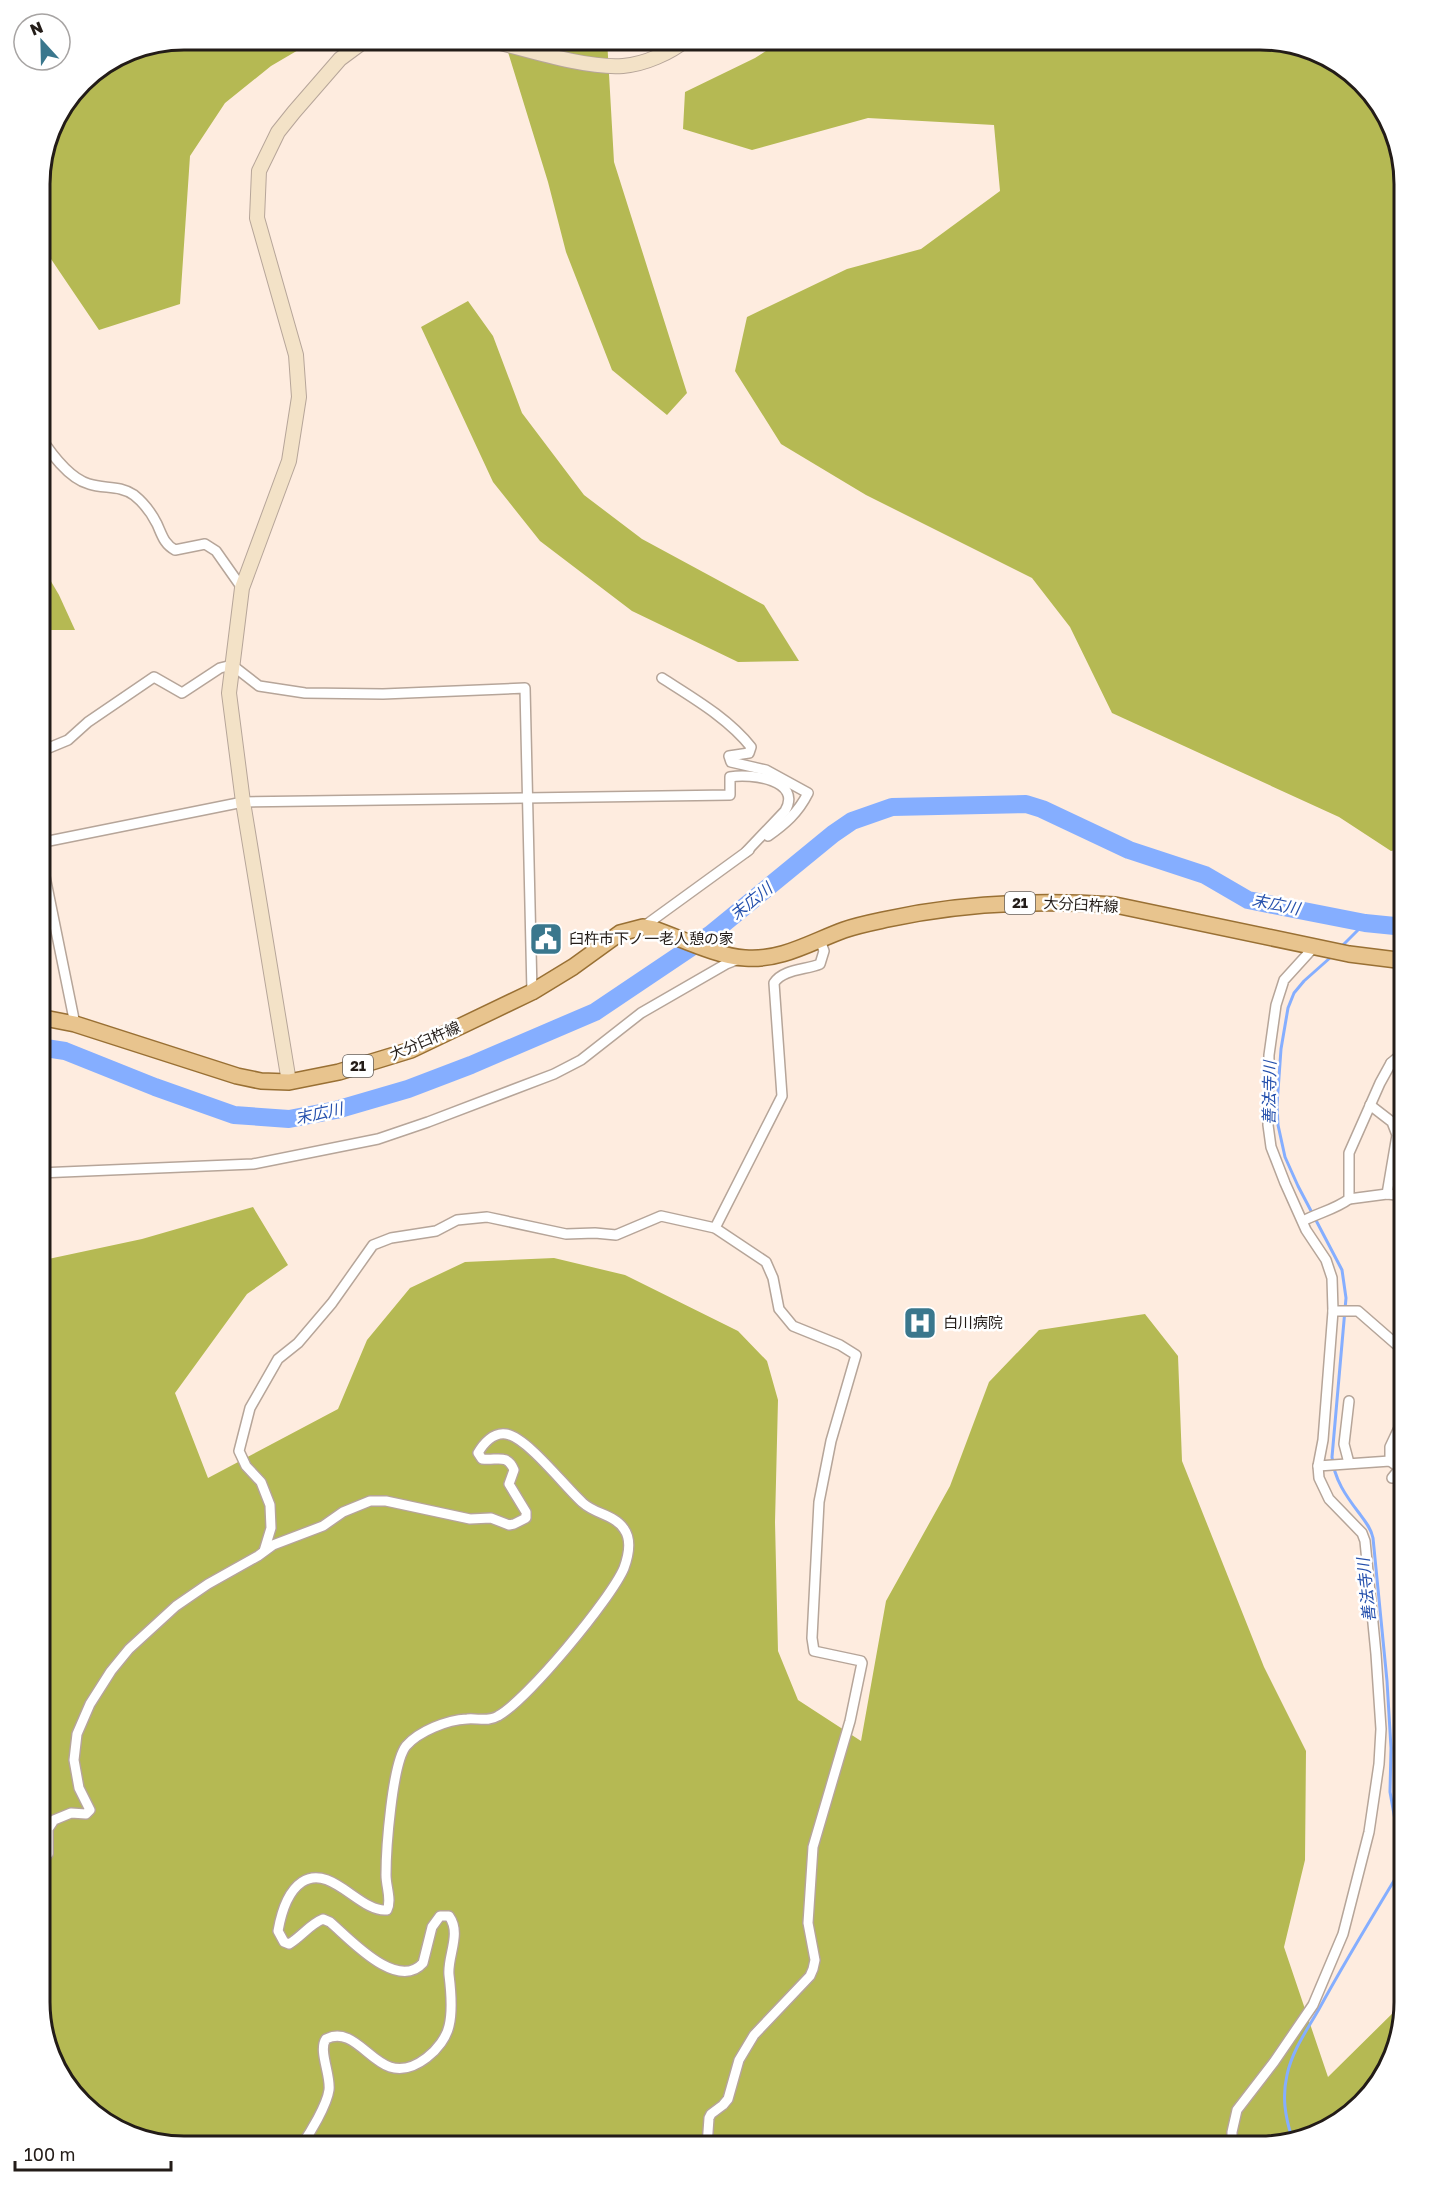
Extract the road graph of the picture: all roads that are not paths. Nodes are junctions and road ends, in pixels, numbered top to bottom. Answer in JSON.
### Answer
{"nodes":[{"id":1,"x":352,"y":50,"type":"edge"},
{"id":2,"x":530,"y":50,"type":"edge"},
{"id":3,"x":672,"y":50,"type":"edge"},
{"id":4,"x":50,"y":450,"type":"edge"},
{"id":5,"x":242,"y":588,"type":"junction"},
{"id":6,"x":232,"y":665,"type":"junction"},
{"id":7,"x":662,"y":678,"type":"dead end"},
{"id":8,"x":50,"y":747,"type":"edge"},
{"id":9,"x":527,"y":798,"type":"junction"},
{"id":10,"x":243,"y":802,"type":"junction"},
{"id":11,"x":50,"y":843,"type":"edge"},
{"id":12,"x":746,"y":852,"type":"junction"},
{"id":13,"x":50,"y":900,"type":"edge"},
{"id":14,"x":648,"y":928,"type":"junction"},
{"id":15,"x":820,"y":940,"type":"junction"},
{"id":16,"x":1317,"y":948,"type":"junction"},
{"id":17,"x":742,"y":958,"type":"junction"},
{"id":18,"x":1394,"y":960,"type":"edge"},
{"id":19,"x":532,"y":992,"type":"junction"},
{"id":20,"x":50,"y":1019,"type":"edge"},
{"id":21,"x":75,"y":1024,"type":"junction"},
{"id":22,"x":1394,"y":1061,"type":"edge"},
{"id":23,"x":1391,"y":1063,"type":"junction"},
{"id":24,"x":1394,"y":1064,"type":"edge"},
{"id":25,"x":289,"y":1082,"type":"junction"},
{"id":26,"x":1370,"y":1105,"type":"junction"},
{"id":27,"x":1394,"y":1127,"type":"edge"},
{"id":28,"x":1394,"y":1153,"type":"edge"},
{"id":29,"x":50,"y":1173,"type":"edge"},
{"id":30,"x":1387,"y":1194,"type":"junction"},
{"id":31,"x":1394,"y":1195,"type":"edge"},
{"id":32,"x":1349,"y":1199,"type":"junction"},
{"id":33,"x":1305,"y":1220,"type":"junction"},
{"id":34,"x":715,"y":1228,"type":"junction"},
{"id":35,"x":1335,"y":1311,"type":"junction"},
{"id":36,"x":1394,"y":1342,"type":"edge"},
{"id":37,"x":1349,"y":1401,"type":"dead end"},
{"id":38,"x":1394,"y":1438,"type":"edge"},
{"id":39,"x":1390,"y":1461,"type":"junction"},
{"id":40,"x":1346,"y":1463,"type":"junction"},
{"id":41,"x":1394,"y":1463,"type":"edge"},
{"id":42,"x":1321,"y":1466,"type":"junction"},
{"id":43,"x":264,"y":1551,"type":"junction"},
{"id":44,"x":50,"y":1826,"type":"edge"},
{"id":45,"x":307,"y":2135,"type":"edge"},
{"id":46,"x":708,"y":2135,"type":"edge"},
{"id":47,"x":1232,"y":2136,"type":"edge"}],
"edges":[{"from":1,"to":5,"type":"street"},
{"from":2,"to":3,"type":"street"},
{"from":4,"to":5,"type":"street"},
{"from":5,"to":6,"type":"street"},
{"from":6,"to":8,"type":"street"},
{"from":6,"to":9,"type":"street"},
{"from":6,"to":10,"type":"street"},
{"from":7,"to":12,"type":"street"},
{"from":9,"to":10,"type":"street"},
{"from":9,"to":12,"type":"street"},
{"from":9,"to":19,"type":"street"},
{"from":10,"to":11,"type":"street"},
{"from":10,"to":25,"type":"street"},
{"from":12,"to":14,"type":"street"},
{"from":13,"to":21,"type":"street"},
{"from":14,"to":17,"type":"main road","name":"大分臼杵線","number":"21"},
{"from":14,"to":19,"type":"main road","name":"大分臼杵線","number":"21"},
{"from":15,"to":16,"type":"main road","name":"大分臼杵線","number":"21"},
{"from":15,"to":17,"type":"main road","name":"大分臼杵線","number":"21"},
{"from":15,"to":34,"type":"street"},
{"from":16,"to":18,"type":"main road","name":"大分臼杵線","number":"21"},
{"from":16,"to":33,"type":"street"},
{"from":17,"to":29,"type":"street"},
{"from":19,"to":25,"type":"main road","name":"大分臼杵線","number":"21"},
{"from":20,"to":21,"type":"main road","name":"大分臼杵線","number":"21"},
{"from":21,"to":25,"type":"main road","name":"大分臼杵線","number":"21"},
{"from":22,"to":23,"type":"street"},
{"from":23,"to":24,"type":"street"},
{"from":23,"to":26,"type":"street"},
{"from":26,"to":27,"type":"street"},
{"from":26,"to":32,"type":"street"},
{"from":28,"to":30,"type":"street"},
{"from":30,"to":31,"type":"street"},
{"from":30,"to":32,"type":"street"},
{"from":32,"to":33,"type":"street"},
{"from":33,"to":35,"type":"street"},
{"from":34,"to":43,"type":"street"},
{"from":34,"to":46,"type":"street"},
{"from":35,"to":36,"type":"street"},
{"from":35,"to":42,"type":"street"},
{"from":37,"to":40,"type":"street"},
{"from":38,"to":39,"type":"street"},
{"from":39,"to":40,"type":"street"},
{"from":39,"to":41,"type":"street"},
{"from":40,"to":42,"type":"street"},
{"from":42,"to":47,"type":"street"},
{"from":43,"to":44,"type":"street"},
{"from":43,"to":45,"type":"street"}]}
